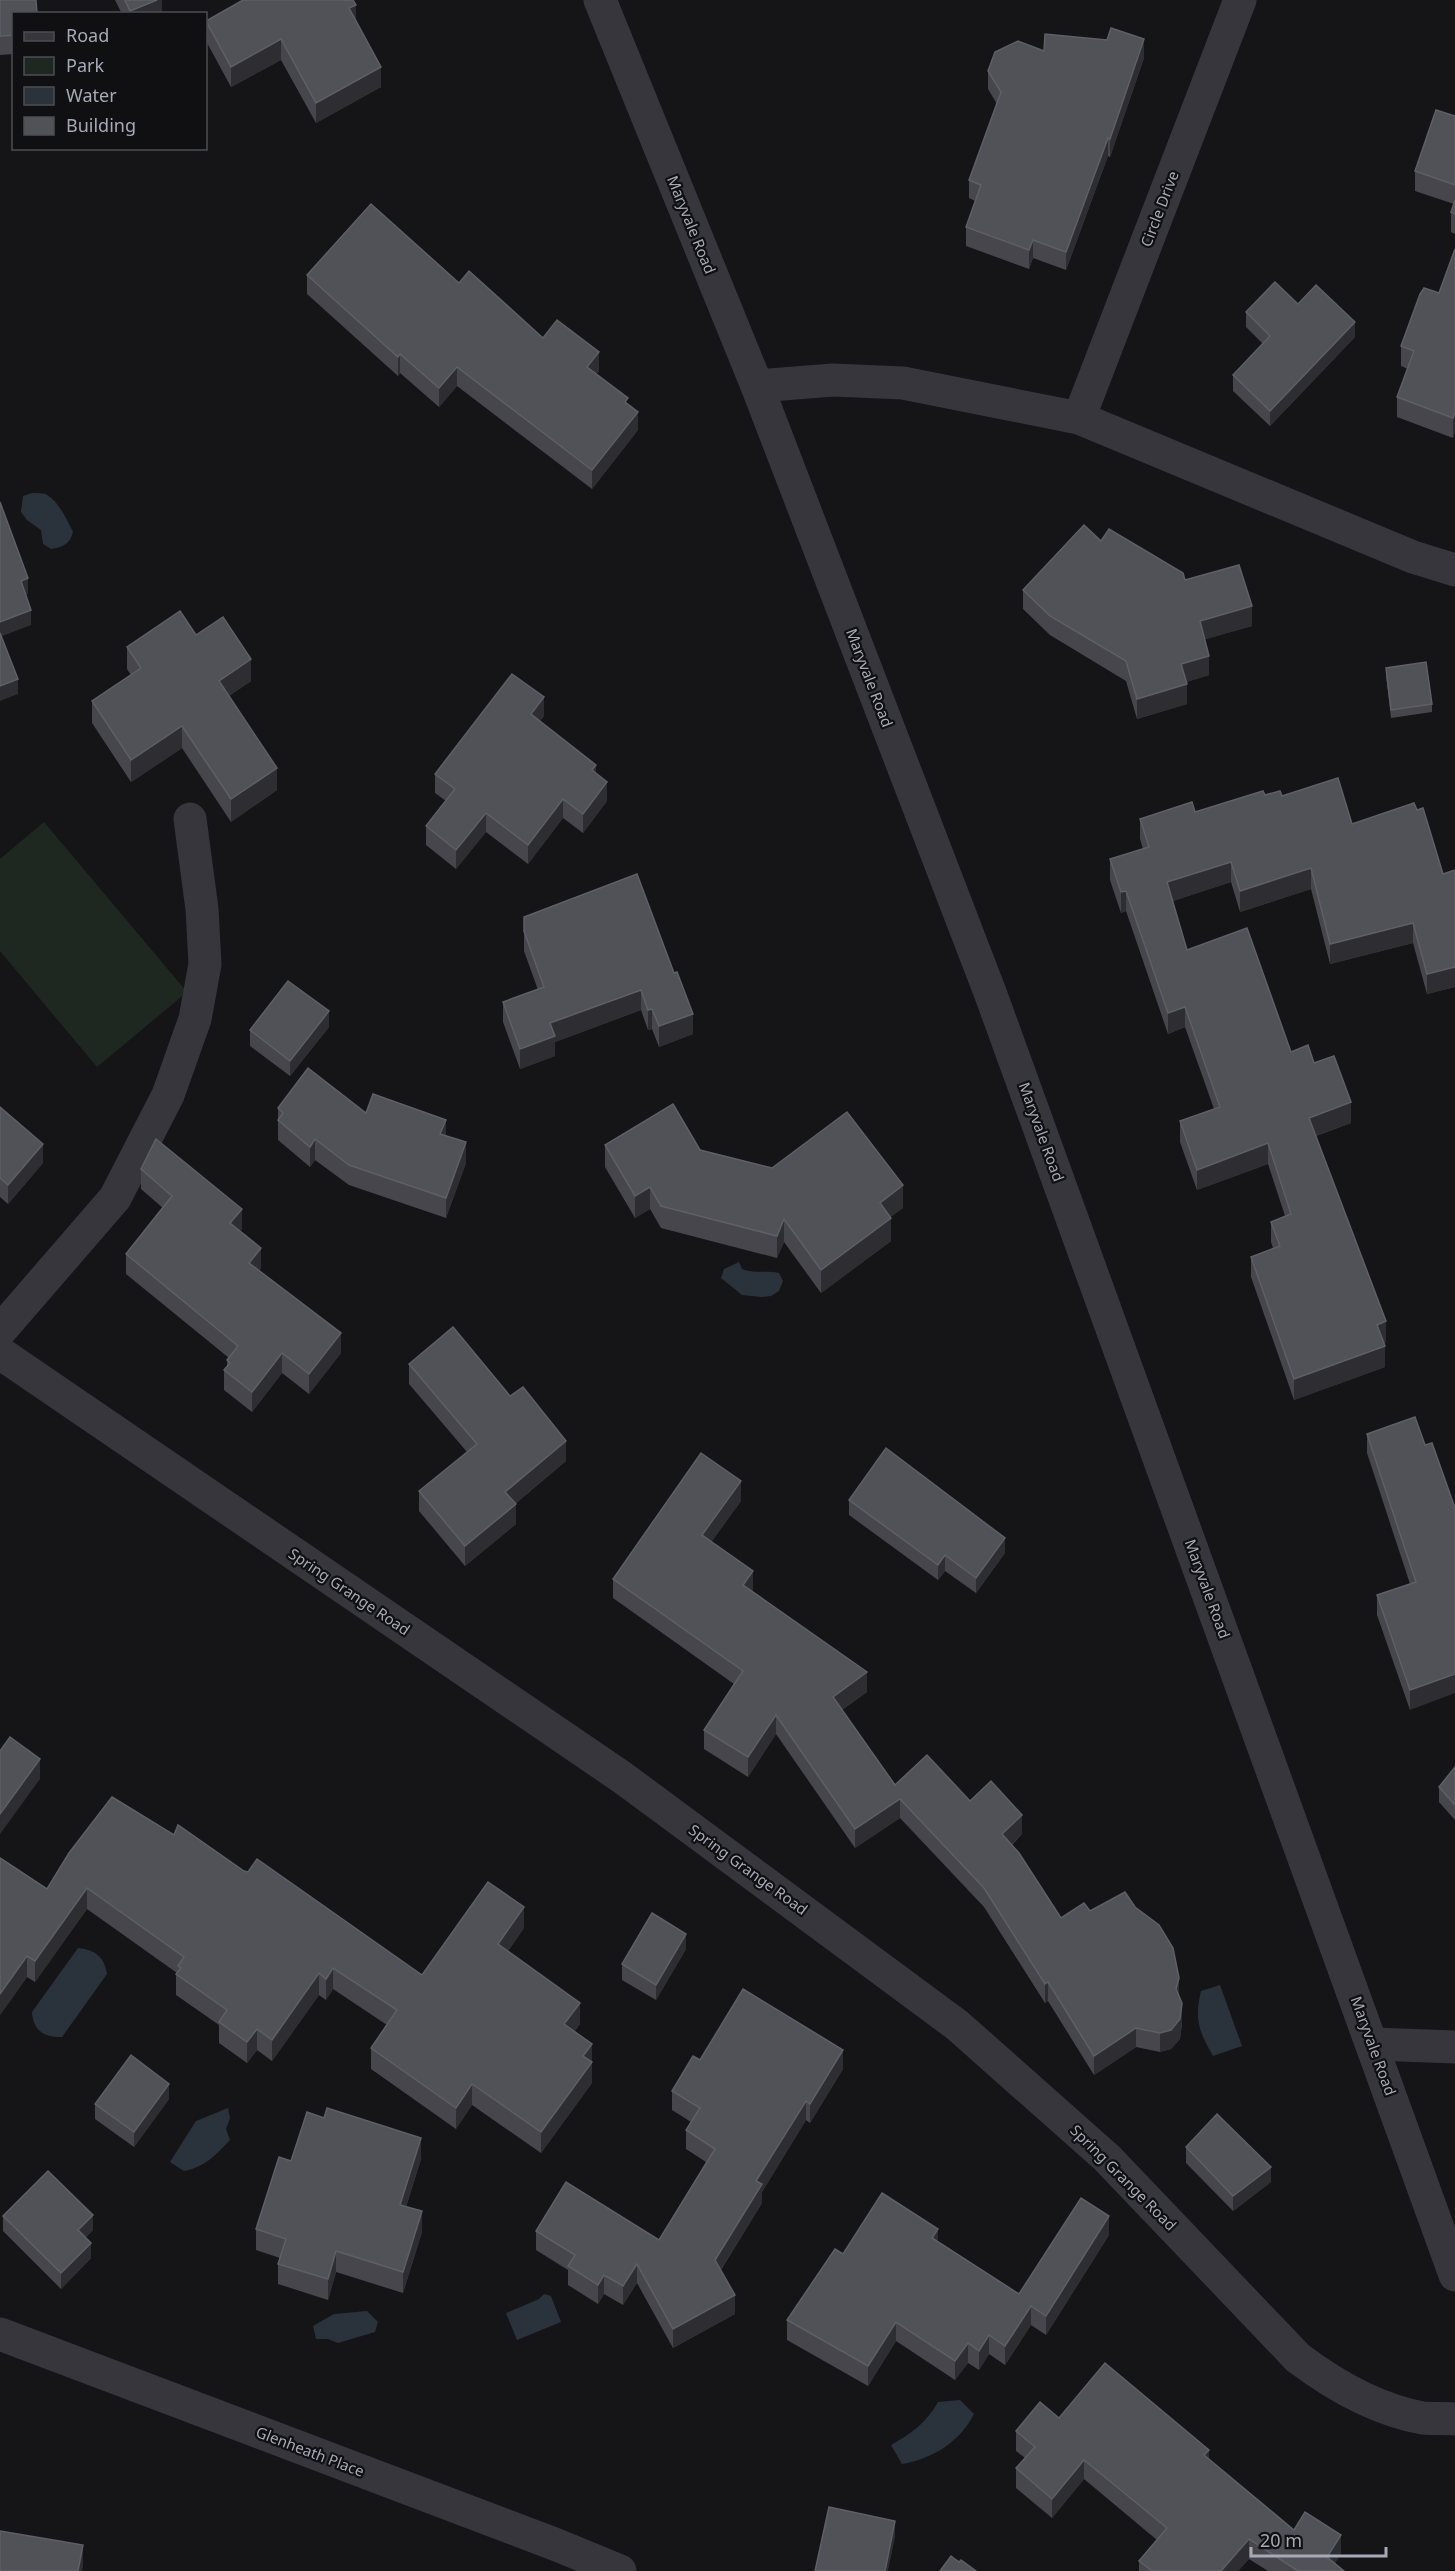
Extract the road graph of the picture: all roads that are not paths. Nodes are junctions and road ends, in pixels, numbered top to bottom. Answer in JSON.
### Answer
{"nodes":[{"id":1,"x":600,"y":0,"type":"edge"},
{"id":2,"x":1240,"y":0,"type":"edge"},
{"id":3,"x":757,"y":386,"type":"junction"},
{"id":4,"x":1079,"y":418,"type":"junction"},
{"id":5,"x":1455,"y":570,"type":"edge"},
{"id":6,"x":190,"y":819,"type":"dead end"},
{"id":7,"x":0,"y":1331,"type":"edge"},
{"id":8,"x":0,"y":1353,"type":"edge"},
{"id":9,"x":1373,"y":2044,"type":"junction"},
{"id":10,"x":1455,"y":2047,"type":"edge"},
{"id":11,"x":1455,"y":2275,"type":"edge"},
{"id":12,"x":0,"y":2334,"type":"edge"},
{"id":13,"x":1455,"y":2419,"type":"edge"},
{"id":14,"x":620,"y":2571,"type":"edge"}],
"edges":[{"from":1,"to":3,"type":"street","name":"Maryvale Road"},
{"from":2,"to":4,"type":"street","name":"Circle Drive"},
{"from":3,"to":4,"type":"street"},
{"from":3,"to":9,"type":"street","name":"Maryvale Road"},
{"from":4,"to":5,"type":"street"},
{"from":6,"to":7,"type":"street"},
{"from":8,"to":13,"type":"street","name":"Spring Grange Road"},
{"from":9,"to":10,"type":"street"},
{"from":9,"to":11,"type":"street","name":"Maryvale Road"},
{"from":12,"to":14,"type":"street","name":"Glenheath Place"}]}
